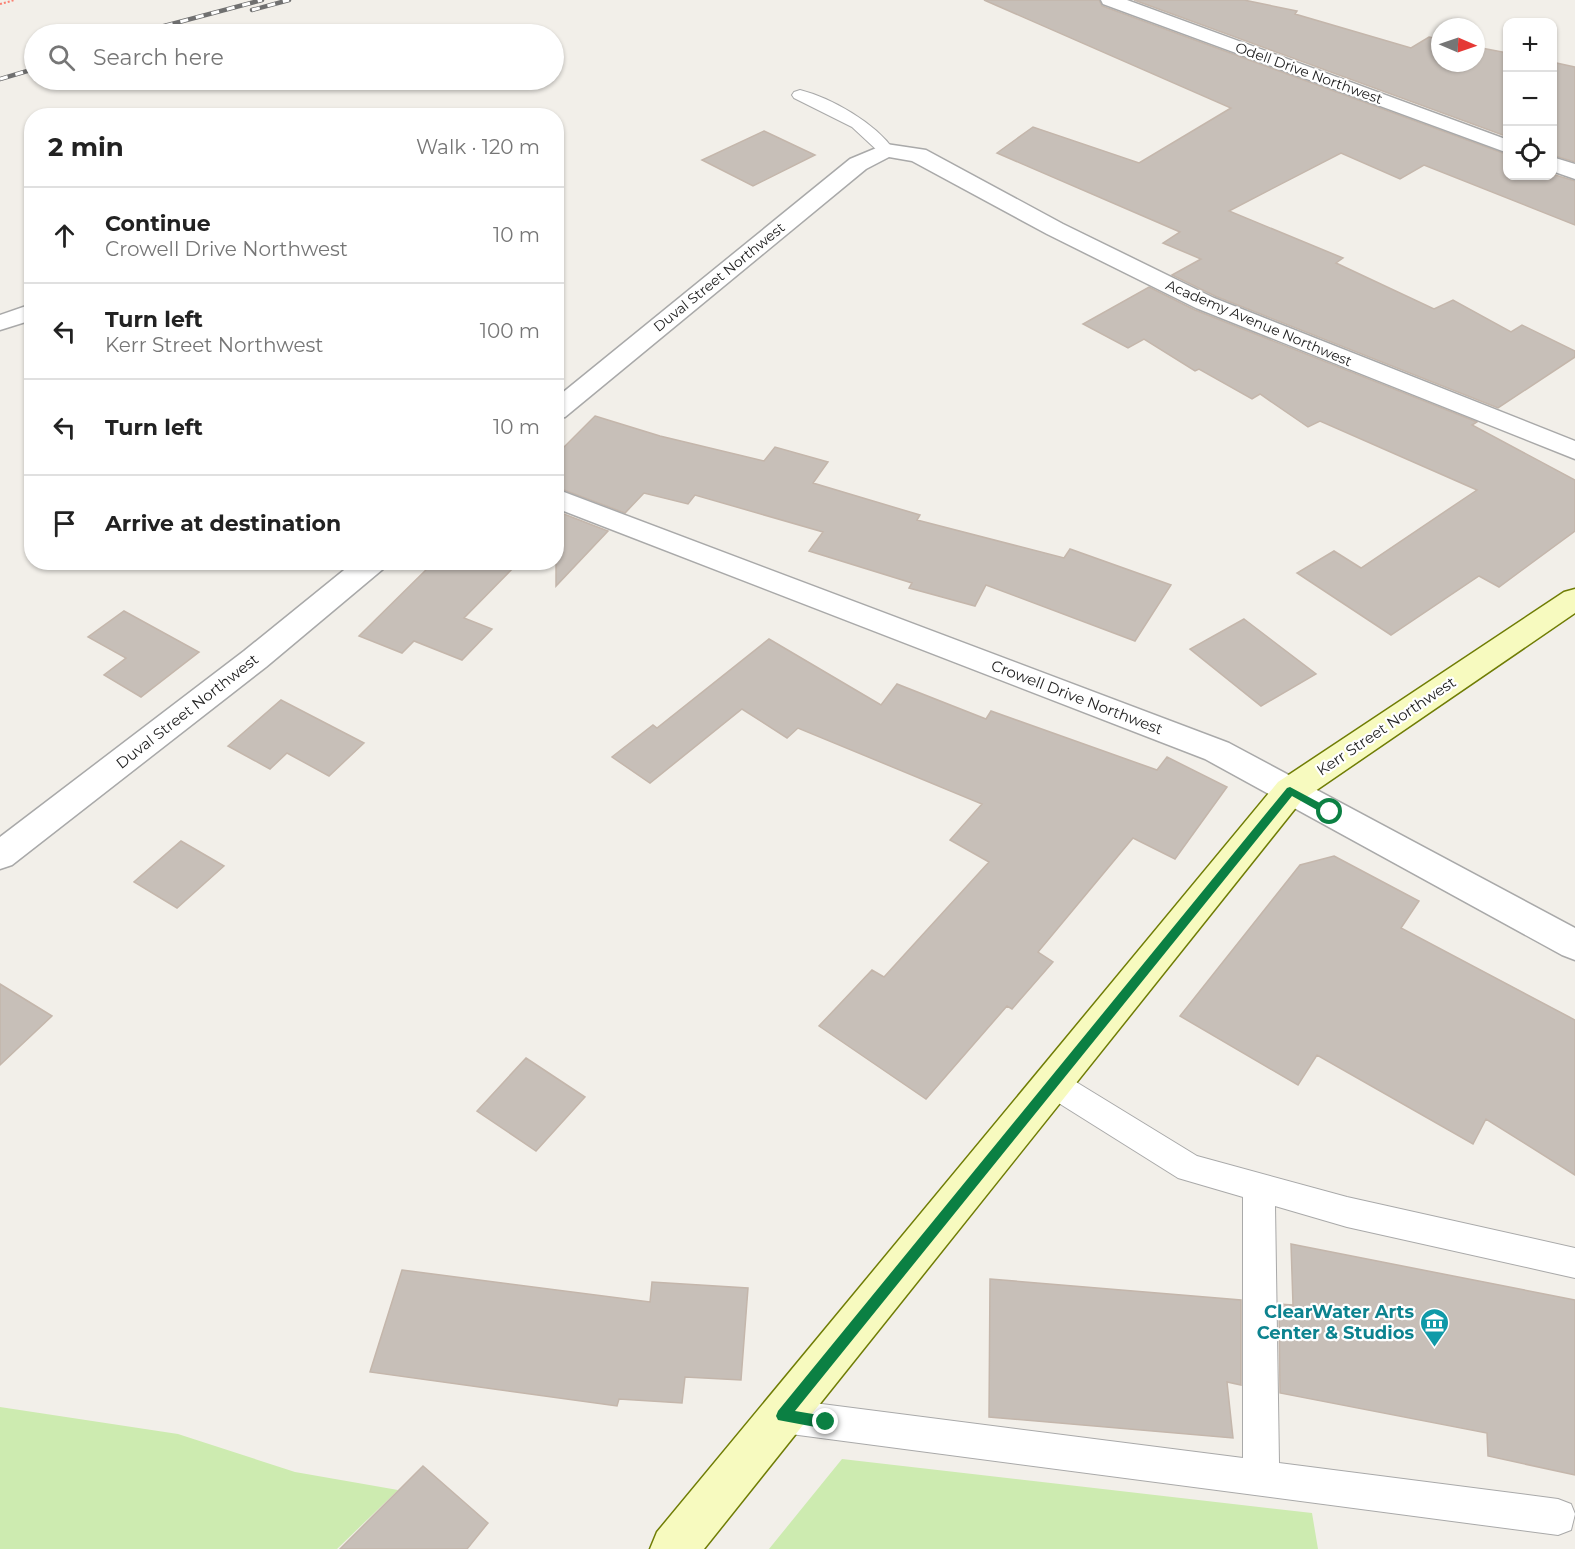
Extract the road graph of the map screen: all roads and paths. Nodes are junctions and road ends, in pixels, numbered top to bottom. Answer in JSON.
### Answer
{"nodes":[{"id":1,"x":15,"y":0,"type":"edge"},
{"id":2,"x":1110,"y":0,"type":"edge"},
{"id":3,"x":0,"y":4,"type":"edge"},
{"id":4,"x":800,"y":95,"type":"dead end"},
{"id":5,"x":1503,"y":145,"type":"edge"},
{"id":6,"x":886,"y":150,"type":"junction"},
{"id":7,"x":1557,"y":165,"type":"edge"},
{"id":8,"x":1575,"y":172,"type":"edge"},
{"id":9,"x":24,"y":314,"type":"edge"},
{"id":10,"x":0,"y":323,"type":"edge"},
{"id":11,"x":564,"y":404,"type":"edge"},
{"id":12,"x":1575,"y":451,"type":"edge"},
{"id":13,"x":564,"y":501,"type":"edge"},
{"id":14,"x":363,"y":570,"type":"edge"},
{"id":15,"x":1575,"y":599,"type":"edge"},
{"id":16,"x":1290,"y":791,"type":"junction"},
{"id":17,"x":0,"y":856,"type":"edge"},
{"id":18,"x":1575,"y":945,"type":"edge"},
{"id":19,"x":1052,"y":1083,"type":"junction"},
{"id":20,"x":1259,"y":1187,"type":"junction"},
{"id":21,"x":1575,"y":1263,"type":"edge"},
{"id":22,"x":783,"y":1416,"type":"junction"},
{"id":23,"x":1261,"y":1479,"type":"junction"},
{"id":24,"x":1558,"y":1517,"type":"dead end"},
{"id":25,"x":674,"y":1549,"type":"edge"}],
"edges":[{"from":1,"to":3,"type":"path"},
{"from":2,"to":5,"type":"street","name":"Odell Drive Northwest"},
{"from":4,"to":6,"type":"lane"},
{"from":6,"to":11,"type":"street","name":"Duval Street Northwest"},
{"from":6,"to":12,"type":"street","name":"Academy Avenue Northwest"},
{"from":7,"to":8,"type":"street"},
{"from":9,"to":10,"type":"street"},
{"from":13,"to":16,"type":"street","name":"Crowell Drive Northwest"},
{"from":14,"to":17,"type":"street","name":"Duval Street Northwest"},
{"from":15,"to":16,"type":"street","name":"Kerr Street Northwest"},
{"from":16,"to":18,"type":"street","name":"Crowell Drive Northwest"},
{"from":16,"to":19,"type":"street","name":"Kerr Street Northwest"},
{"from":19,"to":20,"type":"lane"},
{"from":19,"to":22,"type":"street","name":"Kerr Street Northwest"},
{"from":20,"to":21,"type":"lane"},
{"from":20,"to":23,"type":"lane"},
{"from":22,"to":23,"type":"lane"},
{"from":22,"to":25,"type":"street","name":"Kerr Street Northwest"},
{"from":23,"to":24,"type":"lane"}]}
